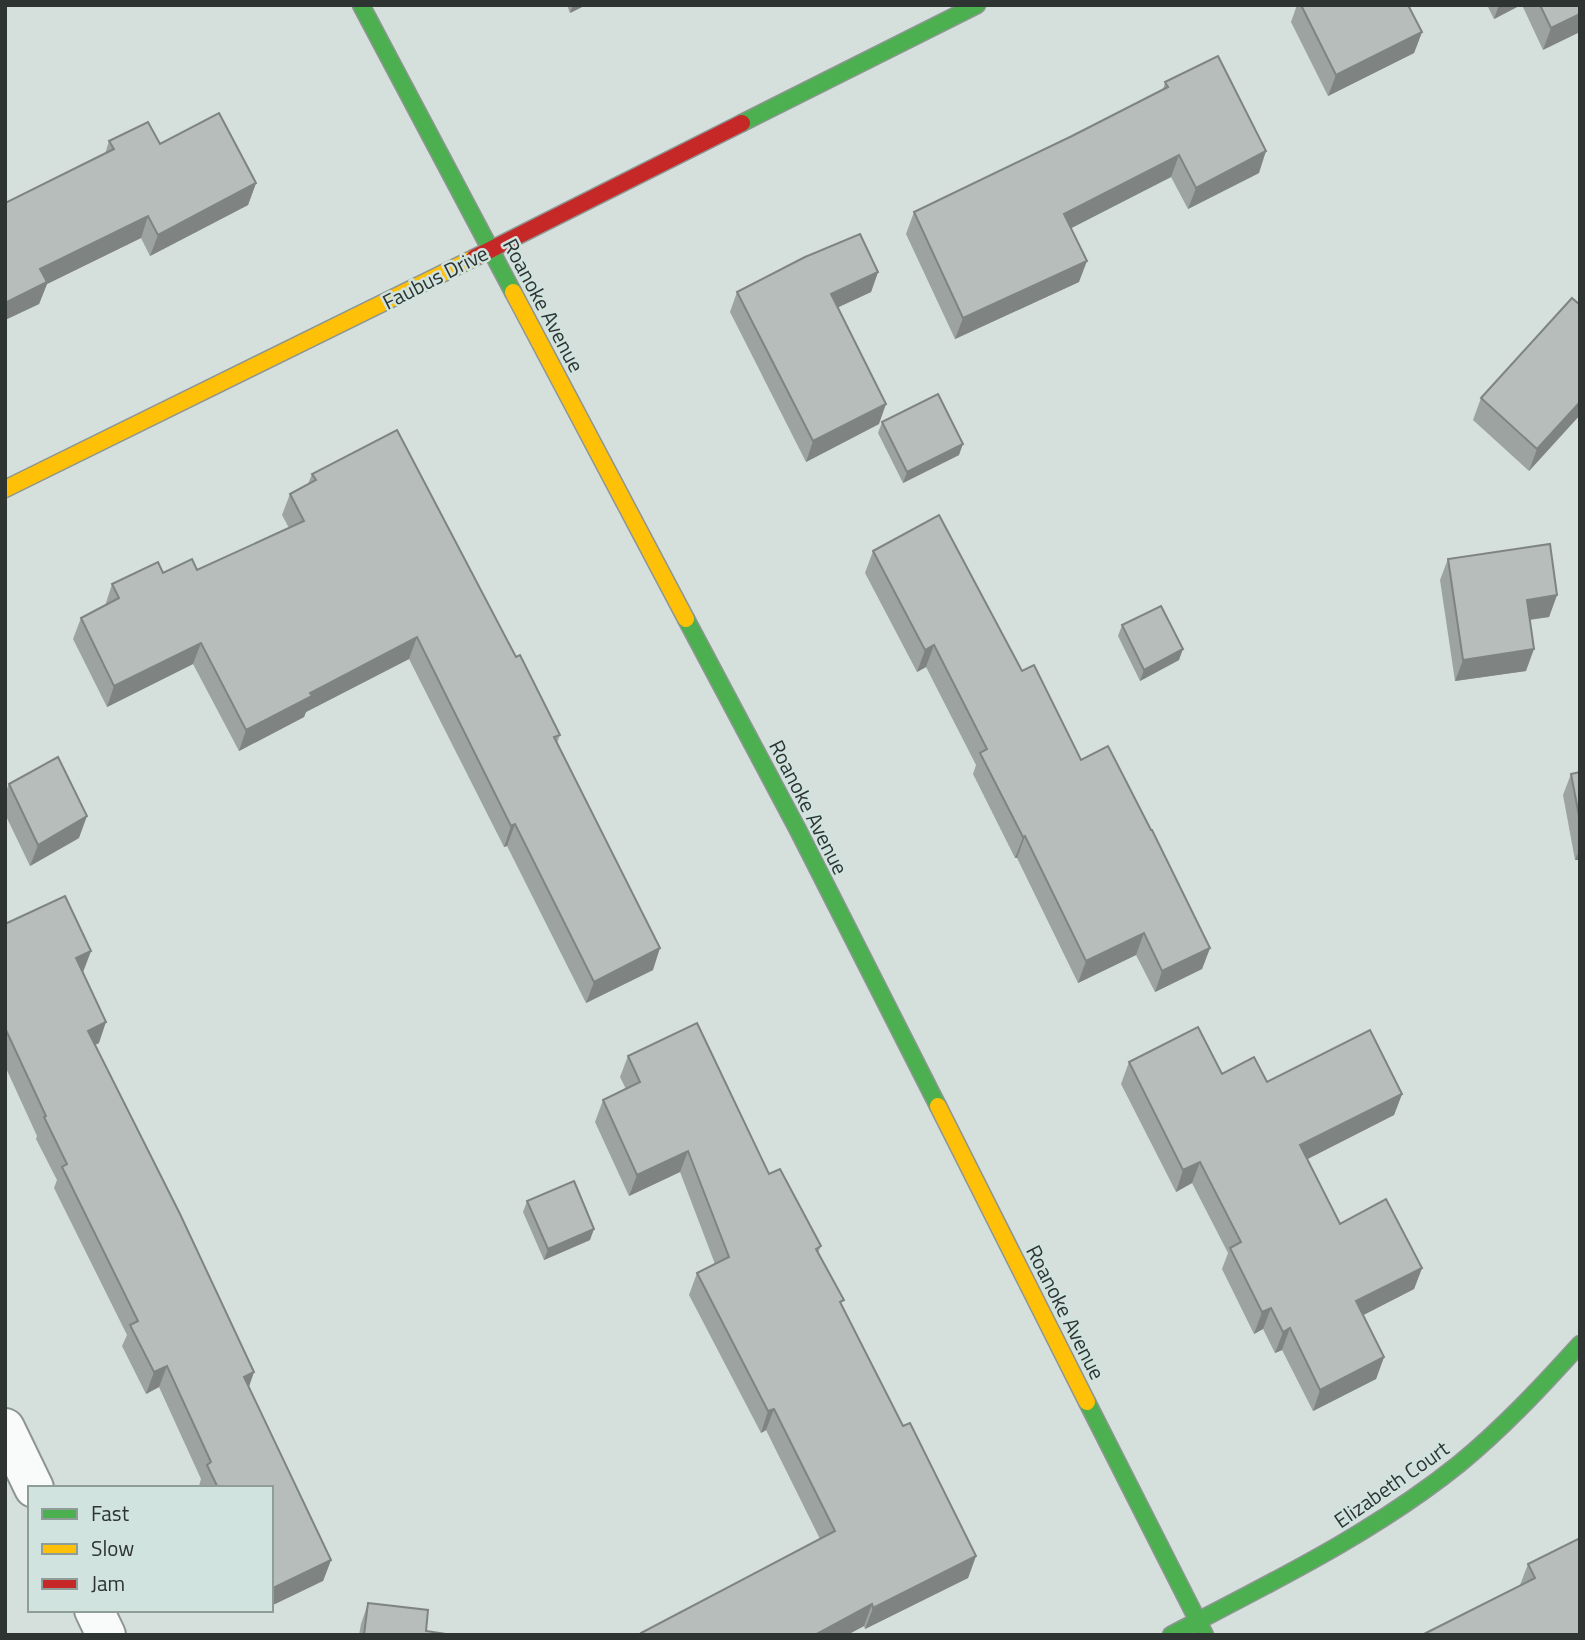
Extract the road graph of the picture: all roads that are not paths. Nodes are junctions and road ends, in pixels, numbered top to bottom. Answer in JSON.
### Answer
{"nodes":[{"id":1,"x":361,"y":5,"type":"edge"},
{"id":2,"x":977,"y":5,"type":"edge"},
{"id":3,"x":490,"y":250,"type":"junction"},
{"id":4,"x":5,"y":489,"type":"edge"},
{"id":5,"x":1580,"y":1344,"type":"edge"},
{"id":6,"x":5,"y":1428,"type":"edge"},
{"id":7,"x":33,"y":1486,"type":"edge"},
{"id":8,"x":95,"y":1612,"type":"edge"},
{"id":9,"x":1202,"y":1628,"type":"edge"},
{"id":10,"x":106,"y":1635,"type":"edge"},
{"id":11,"x":1171,"y":1635,"type":"edge"}],
"edges":[{"from":1,"to":3,"type":"street","name":"Roanoke Avenue"},
{"from":2,"to":3,"type":"street","name":"Faubus Drive"},
{"from":3,"to":4,"type":"street","name":"Faubus Drive"},
{"from":3,"to":9,"type":"street","name":"Roanoke Avenue"},
{"from":5,"to":9,"type":"street","name":"Elizabeth Court"},
{"from":6,"to":7,"type":"street"},
{"from":8,"to":10,"type":"street"},
{"from":9,"to":11,"type":"street"}]}
